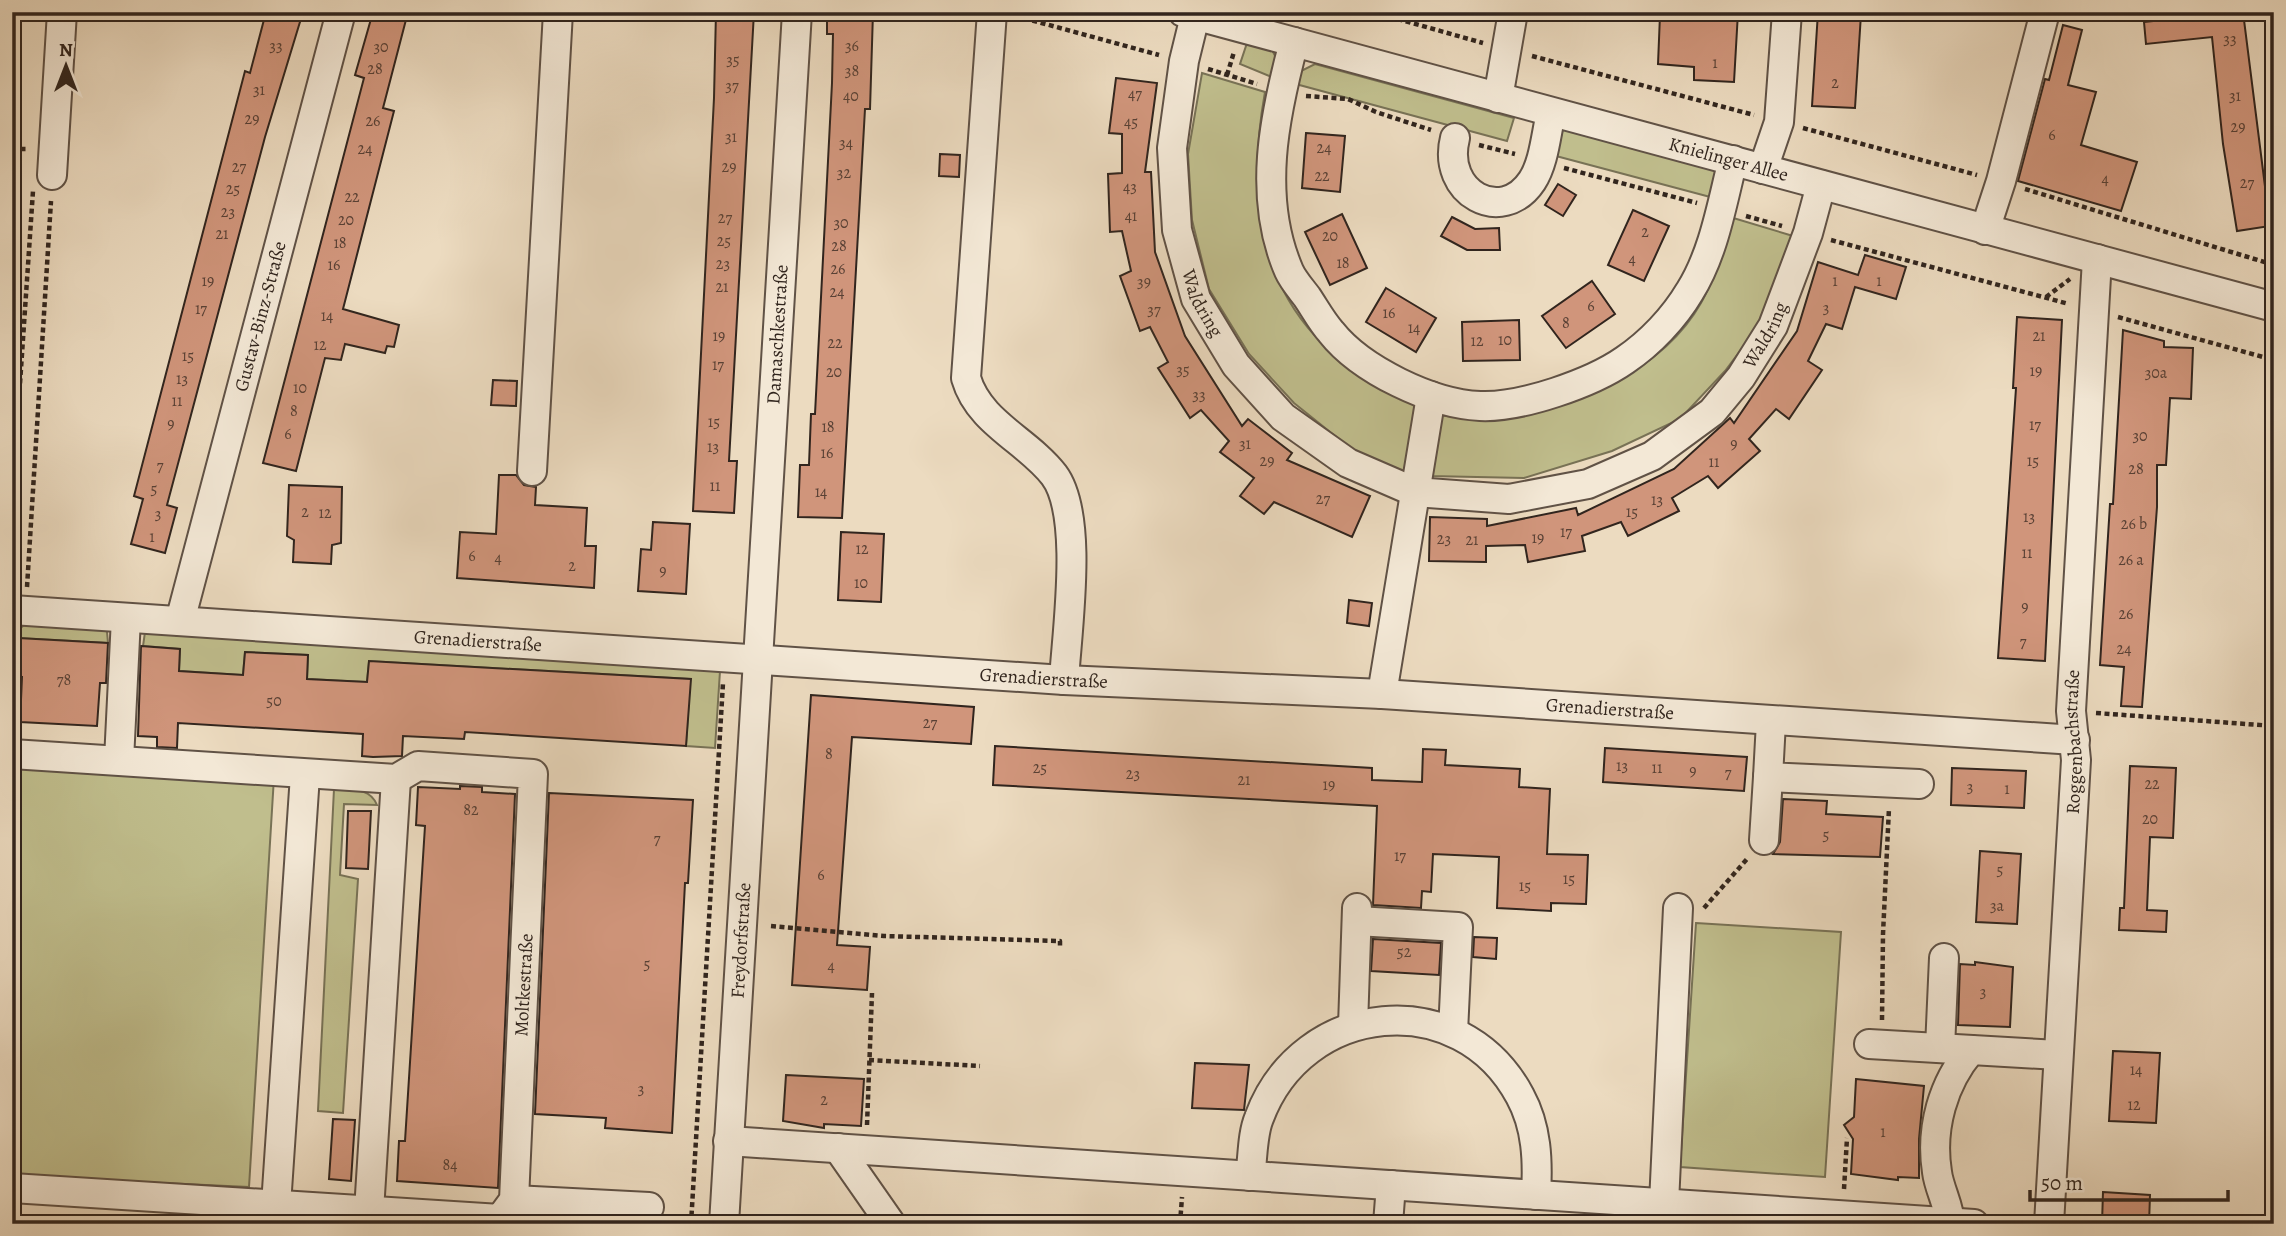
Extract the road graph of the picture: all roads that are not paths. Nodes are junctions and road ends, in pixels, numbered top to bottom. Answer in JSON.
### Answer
{"nodes":[{"id":1,"x":62,"y":12,"type":"edge"},
{"id":2,"x":341,"y":12,"type":"edge"},
{"id":3,"x":558,"y":12,"type":"edge"},
{"id":4,"x":797,"y":12,"type":"edge"},
{"id":5,"x":1513,"y":12,"type":"edge"},
{"id":6,"x":1787,"y":12,"type":"edge"},
{"id":7,"x":2045,"y":12,"type":"edge"},
{"id":8,"x":1003,"y":14,"type":"edge"},
{"id":9,"x":1189,"y":14,"type":"edge"},
{"id":10,"x":1244,"y":20,"type":"edge"},
{"id":11,"x":1294,"y":42,"type":"junction"},
{"id":12,"x":1499,"y":98,"type":"junction"},
{"id":13,"x":1551,"y":113,"type":"junction"},
{"id":14,"x":1455,"y":138,"type":"road end"},
{"id":15,"x":1733,"y":160,"type":"junction"},
{"id":16,"x":1763,"y":169,"type":"junction"},
{"id":17,"x":43,"y":176,"type":"road end"},
{"id":18,"x":1821,"y":185,"type":"junction"},
{"id":19,"x":1985,"y":230,"type":"junction"},
{"id":20,"x":2097,"y":259,"type":"junction"},
{"id":21,"x":2274,"y":307,"type":"edge"},
{"id":22,"x":1431,"y":396,"type":"junction"},
{"id":23,"x":532,"y":471,"type":"dead end"},
{"id":24,"x":1415,"y":492,"type":"junction"},
{"id":25,"x":19,"y":611,"type":"edge"},
{"id":26,"x":126,"y":618,"type":"junction"},
{"id":27,"x":180,"y":621,"type":"junction"},
{"id":28,"x":757,"y":657,"type":"junction"},
{"id":29,"x":1064,"y":680,"type":"junction"},
{"id":30,"x":1382,"y":694,"type":"junction"},
{"id":31,"x":1771,"y":722,"type":"junction"},
{"id":32,"x":2075,"y":740,"type":"junction"},
{"id":33,"x":12,"y":754,"type":"edge"},
{"id":34,"x":119,"y":760,"type":"junction"},
{"id":35,"x":305,"y":775,"type":"junction"},
{"id":36,"x":1768,"y":777,"type":"junction"},
{"id":37,"x":396,"y":779,"type":"junction"},
{"id":38,"x":1919,"y":784,"type":"dead end"},
{"id":39,"x":1764,"y":840,"type":"road end"},
{"id":40,"x":1678,"y":908,"type":"dead end"},
{"id":41,"x":1944,"y":958,"type":"dead end"},
{"id":42,"x":1353,"y":1026,"type":"junction"},
{"id":43,"x":1453,"y":1032,"type":"junction"},
{"id":44,"x":1875,"y":1044,"type":"road end"},
{"id":45,"x":1940,"y":1048,"type":"junction"},
{"id":46,"x":1971,"y":1050,"type":"junction"},
{"id":47,"x":2059,"y":1055,"type":"junction"},
{"id":48,"x":728,"y":1141,"type":"junction"},
{"id":49,"x":852,"y":1149,"type":"junction"},
{"id":50,"x":1250,"y":1176,"type":"junction"},
{"id":51,"x":1391,"y":1185,"type":"junction"},
{"id":52,"x":12,"y":1188,"type":"edge"},
{"id":53,"x":1536,"y":1195,"type":"junction"},
{"id":54,"x":514,"y":1200,"type":"junction"},
{"id":55,"x":1664,"y":1203,"type":"junction"},
{"id":56,"x":276,"y":1205,"type":"junction"},
{"id":57,"x":649,"y":1208,"type":"dead end"},
{"id":58,"x":380,"y":1216,"type":"edge"},
{"id":59,"x":1959,"y":1223,"type":"edge"},
{"id":60,"x":724,"y":1224,"type":"edge"},
{"id":61,"x":891,"y":1224,"type":"edge"},
{"id":62,"x":1388,"y":1224,"type":"edge"},
{"id":63,"x":2049,"y":1224,"type":"edge"}],
"edges":[{"from":1,"to":17,"type":"street"},
{"from":2,"to":27,"type":"street","name":"Gustav-Binz-Straße"},
{"from":3,"to":23,"type":"street"},
{"from":4,"to":28,"type":"street","name":"Damaschkestraße"},
{"from":5,"to":12,"type":"street"},
{"from":6,"to":16,"type":"street"},
{"from":7,"to":19,"type":"street"},
{"from":8,"to":29,"type":"street"},
{"from":9,"to":10,"type":"street","name":"Knielinger Allee"},
{"from":9,"to":24,"type":"street","name":"Waldring"},
{"from":10,"to":11,"type":"street","name":"Knielinger Allee"},
{"from":11,"to":12,"type":"street","name":"Knielinger Allee"},
{"from":11,"to":22,"type":"street"},
{"from":12,"to":13,"type":"street","name":"Knielinger Allee"},
{"from":13,"to":14,"type":"street"},
{"from":13,"to":15,"type":"street","name":"Knielinger Allee"},
{"from":15,"to":16,"type":"street","name":"Knielinger Allee"},
{"from":15,"to":22,"type":"street"},
{"from":16,"to":18,"type":"street","name":"Knielinger Allee"},
{"from":18,"to":19,"type":"street","name":"Knielinger Allee"},
{"from":18,"to":24,"type":"street","name":"Waldring"},
{"from":19,"to":20,"type":"street","name":"Knielinger Allee"},
{"from":20,"to":21,"type":"street","name":"Knielinger Allee"},
{"from":20,"to":32,"type":"street","name":"Roggenbachstraße"},
{"from":22,"to":24,"type":"street"},
{"from":24,"to":30,"type":"street"},
{"from":25,"to":26,"type":"street","name":"Grenadierstraße"},
{"from":26,"to":27,"type":"street","name":"Grenadierstraße"},
{"from":26,"to":34,"type":"street"},
{"from":27,"to":28,"type":"street","name":"Grenadierstraße"},
{"from":28,"to":29,"type":"street","name":"Grenadierstraße"},
{"from":28,"to":48,"type":"street","name":"Freydorfstraße"},
{"from":29,"to":30,"type":"street","name":"Grenadierstraße"},
{"from":30,"to":31,"type":"street","name":"Grenadierstraße"},
{"from":31,"to":32,"type":"street","name":"Grenadierstraße"},
{"from":31,"to":36,"type":"street"},
{"from":32,"to":47,"type":"street","name":"Roggenbachstraße"},
{"from":33,"to":34,"type":"street","name":"Moltkestraße"},
{"from":34,"to":35,"type":"street","name":"Moltkestraße"},
{"from":35,"to":37,"type":"street","name":"Moltkestraße"},
{"from":35,"to":56,"type":"street"},
{"from":36,"to":38,"type":"street"},
{"from":36,"to":39,"type":"street"},
{"from":37,"to":54,"type":"street","name":"Moltkestraße"},
{"from":37,"to":58,"type":"street"},
{"from":40,"to":55,"type":"street"},
{"from":41,"to":45,"type":"street"},
{"from":42,"to":43,"type":"street"},
{"from":42,"to":43,"type":"street"},
{"from":42,"to":50,"type":"street"},
{"from":43,"to":53,"type":"street"},
{"from":44,"to":45,"type":"street"},
{"from":45,"to":46,"type":"street"},
{"from":46,"to":47,"type":"street"},
{"from":46,"to":59,"type":"street"},
{"from":47,"to":63,"type":"street","name":"Roggenbachstraße"},
{"from":48,"to":49,"type":"street"},
{"from":48,"to":60,"type":"street","name":"Freydorfstraße"},
{"from":49,"to":50,"type":"street"},
{"from":49,"to":61,"type":"street"},
{"from":50,"to":51,"type":"street"},
{"from":51,"to":53,"type":"street"},
{"from":51,"to":62,"type":"street"},
{"from":52,"to":56,"type":"street"},
{"from":53,"to":55,"type":"street"},
{"from":54,"to":57,"type":"street"},
{"from":54,"to":58,"type":"street"},
{"from":55,"to":59,"type":"street"},
{"from":56,"to":58,"type":"street"}]}
